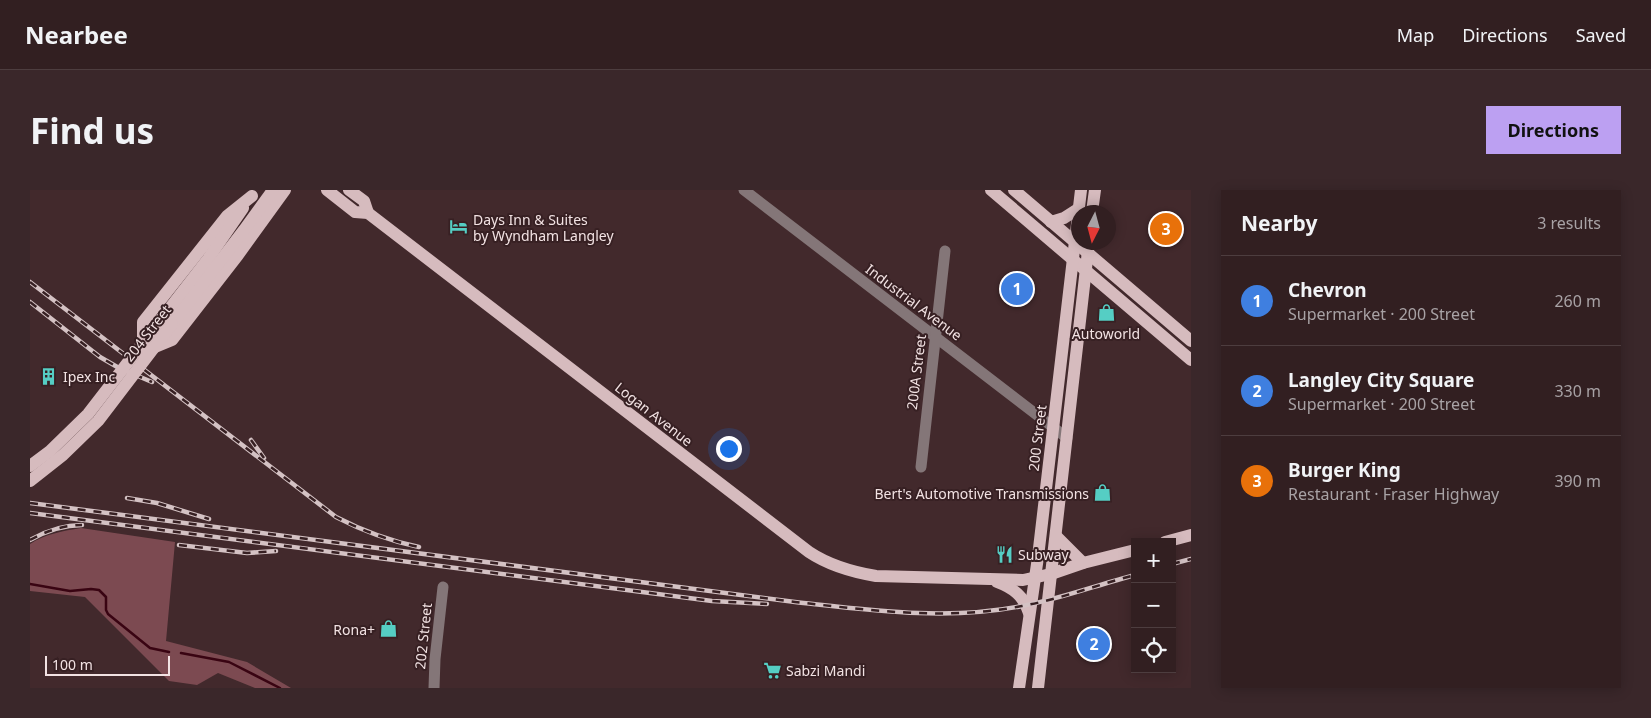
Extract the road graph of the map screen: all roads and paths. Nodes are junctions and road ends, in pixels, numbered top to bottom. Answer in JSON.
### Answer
{"nodes":[{"id":1,"x":273,"y":190,"type":"edge"},
{"id":2,"x":285,"y":190,"type":"edge"},
{"id":3,"x":327,"y":190,"type":"edge"},
{"id":4,"x":349,"y":190,"type":"edge"},
{"id":5,"x":744,"y":190,"type":"edge"},
{"id":6,"x":991,"y":190,"type":"edge"},
{"id":7,"x":1014,"y":190,"type":"edge"},
{"id":8,"x":1081,"y":190,"type":"edge"},
{"id":9,"x":1095,"y":190,"type":"edge"},
{"id":10,"x":254,"y":193,"type":"edge"},
{"id":11,"x":1079,"y":205,"type":"edge"},
{"id":12,"x":1093,"y":205,"type":"edge"},
{"id":13,"x":368,"y":213,"type":"junction"},
{"id":14,"x":1071,"y":214,"type":"edge"},
{"id":15,"x":1051,"y":222,"type":"junction"},
{"id":16,"x":1071,"y":240,"type":"edge"},
{"id":17,"x":1074,"y":250,"type":"edge"},
{"id":18,"x":1089,"y":250,"type":"edge"},
{"id":19,"x":1091,"y":250,"type":"edge"},
{"id":20,"x":945,"y":251,"type":"dead end"},
{"id":21,"x":1073,"y":260,"type":"junction"},
{"id":22,"x":1086,"y":271,"type":"junction"},
{"id":23,"x":168,"y":320,"type":"junction"},
{"id":24,"x":936,"y":337,"type":"junction"},
{"id":25,"x":1191,"y":341,"type":"edge"},
{"id":26,"x":143,"y":352,"type":"junction"},
{"id":27,"x":1191,"y":360,"type":"edge"},
{"id":28,"x":1054,"y":428,"type":"junction"},
{"id":29,"x":1067,"y":438,"type":"junction"},
{"id":30,"x":30,"y":466,"type":"edge"},
{"id":31,"x":921,"y":467,"type":"dead end"},
{"id":32,"x":30,"y":481,"type":"edge"},
{"id":33,"x":1191,"y":535,"type":"edge"},
{"id":34,"x":1056,"y":536,"type":"junction"},
{"id":35,"x":1176,"y":539,"type":"edge"},
{"id":36,"x":1131,"y":551,"type":"edge"},
{"id":37,"x":1083,"y":563,"type":"junction"},
{"id":38,"x":1051,"y":574,"type":"junction"},
{"id":39,"x":1036,"y":578,"type":"junction"},
{"id":40,"x":990,"y":580,"type":"junction"},
{"id":41,"x":444,"y":587,"type":"dead end"},
{"id":42,"x":1029,"y":613,"type":"junction"},
{"id":43,"x":434,"y":688,"type":"edge"},
{"id":44,"x":1019,"y":688,"type":"edge"},
{"id":45,"x":1038,"y":688,"type":"edge"}],
"edges":[{"from":1,"to":23,"type":"main road","name":"204 Street"},
{"from":2,"to":26,"type":"main road"},
{"from":3,"to":13,"type":"main road","name":"Logan Avenue"},
{"from":4,"to":13,"type":"main road","name":"Logan Avenue"},
{"from":5,"to":24,"type":"street","name":"Industrial Avenue"},
{"from":6,"to":21,"type":"main road"},
{"from":7,"to":15,"type":"main road"},
{"from":8,"to":11,"type":"main road","name":"200 Street"},
{"from":9,"to":12,"type":"main road"},
{"from":10,"to":23,"type":"main road","name":"204 Street"},
{"from":10,"to":26,"type":"main road"},
{"from":13,"to":40,"type":"main road","name":"Logan Avenue"},
{"from":14,"to":15,"type":"main road"},
{"from":15,"to":16,"type":"main road"},
{"from":17,"to":21,"type":"main road","name":"200 Street"},
{"from":18,"to":22,"type":"main road"},
{"from":19,"to":25,"type":"main road"},
{"from":20,"to":24,"type":"street","name":"200A Street"},
{"from":21,"to":22,"type":"main road"},
{"from":21,"to":28,"type":"main road","name":"200 Street"},
{"from":22,"to":27,"type":"main road"},
{"from":22,"to":29,"type":"main road"},
{"from":23,"to":30,"type":"main road","name":"204 Street","bridge":true},
{"from":23,"to":32,"type":"main road","name":"204 Street","bridge":true},
{"from":24,"to":28,"type":"street","name":"Industrial Avenue"},
{"from":24,"to":31,"type":"street","name":"200A Street"},
{"from":26,"to":30,"type":"street"},
{"from":28,"to":29,"type":"street","name":"Industrial Avenue"},
{"from":28,"to":39,"type":"main road","name":"200 Street"},
{"from":29,"to":34,"type":"main road"},
{"from":33,"to":35,"type":"main road"},
{"from":34,"to":37,"type":"main road"},
{"from":34,"to":38,"type":"main road"},
{"from":36,"to":37,"type":"main road","name":"Logan Avenue"},
{"from":37,"to":38,"type":"main road","name":"Logan Avenue"},
{"from":38,"to":39,"type":"main road","name":"Logan Avenue"},
{"from":38,"to":45,"type":"main road"},
{"from":39,"to":40,"type":"main road","name":"Logan Avenue"},
{"from":39,"to":42,"type":"main road","name":"200 Street"},
{"from":40,"to":42,"type":"main road"},
{"from":41,"to":43,"type":"street","name":"202 Street"},
{"from":42,"to":44,"type":"main road","name":"200 Street"}]}
